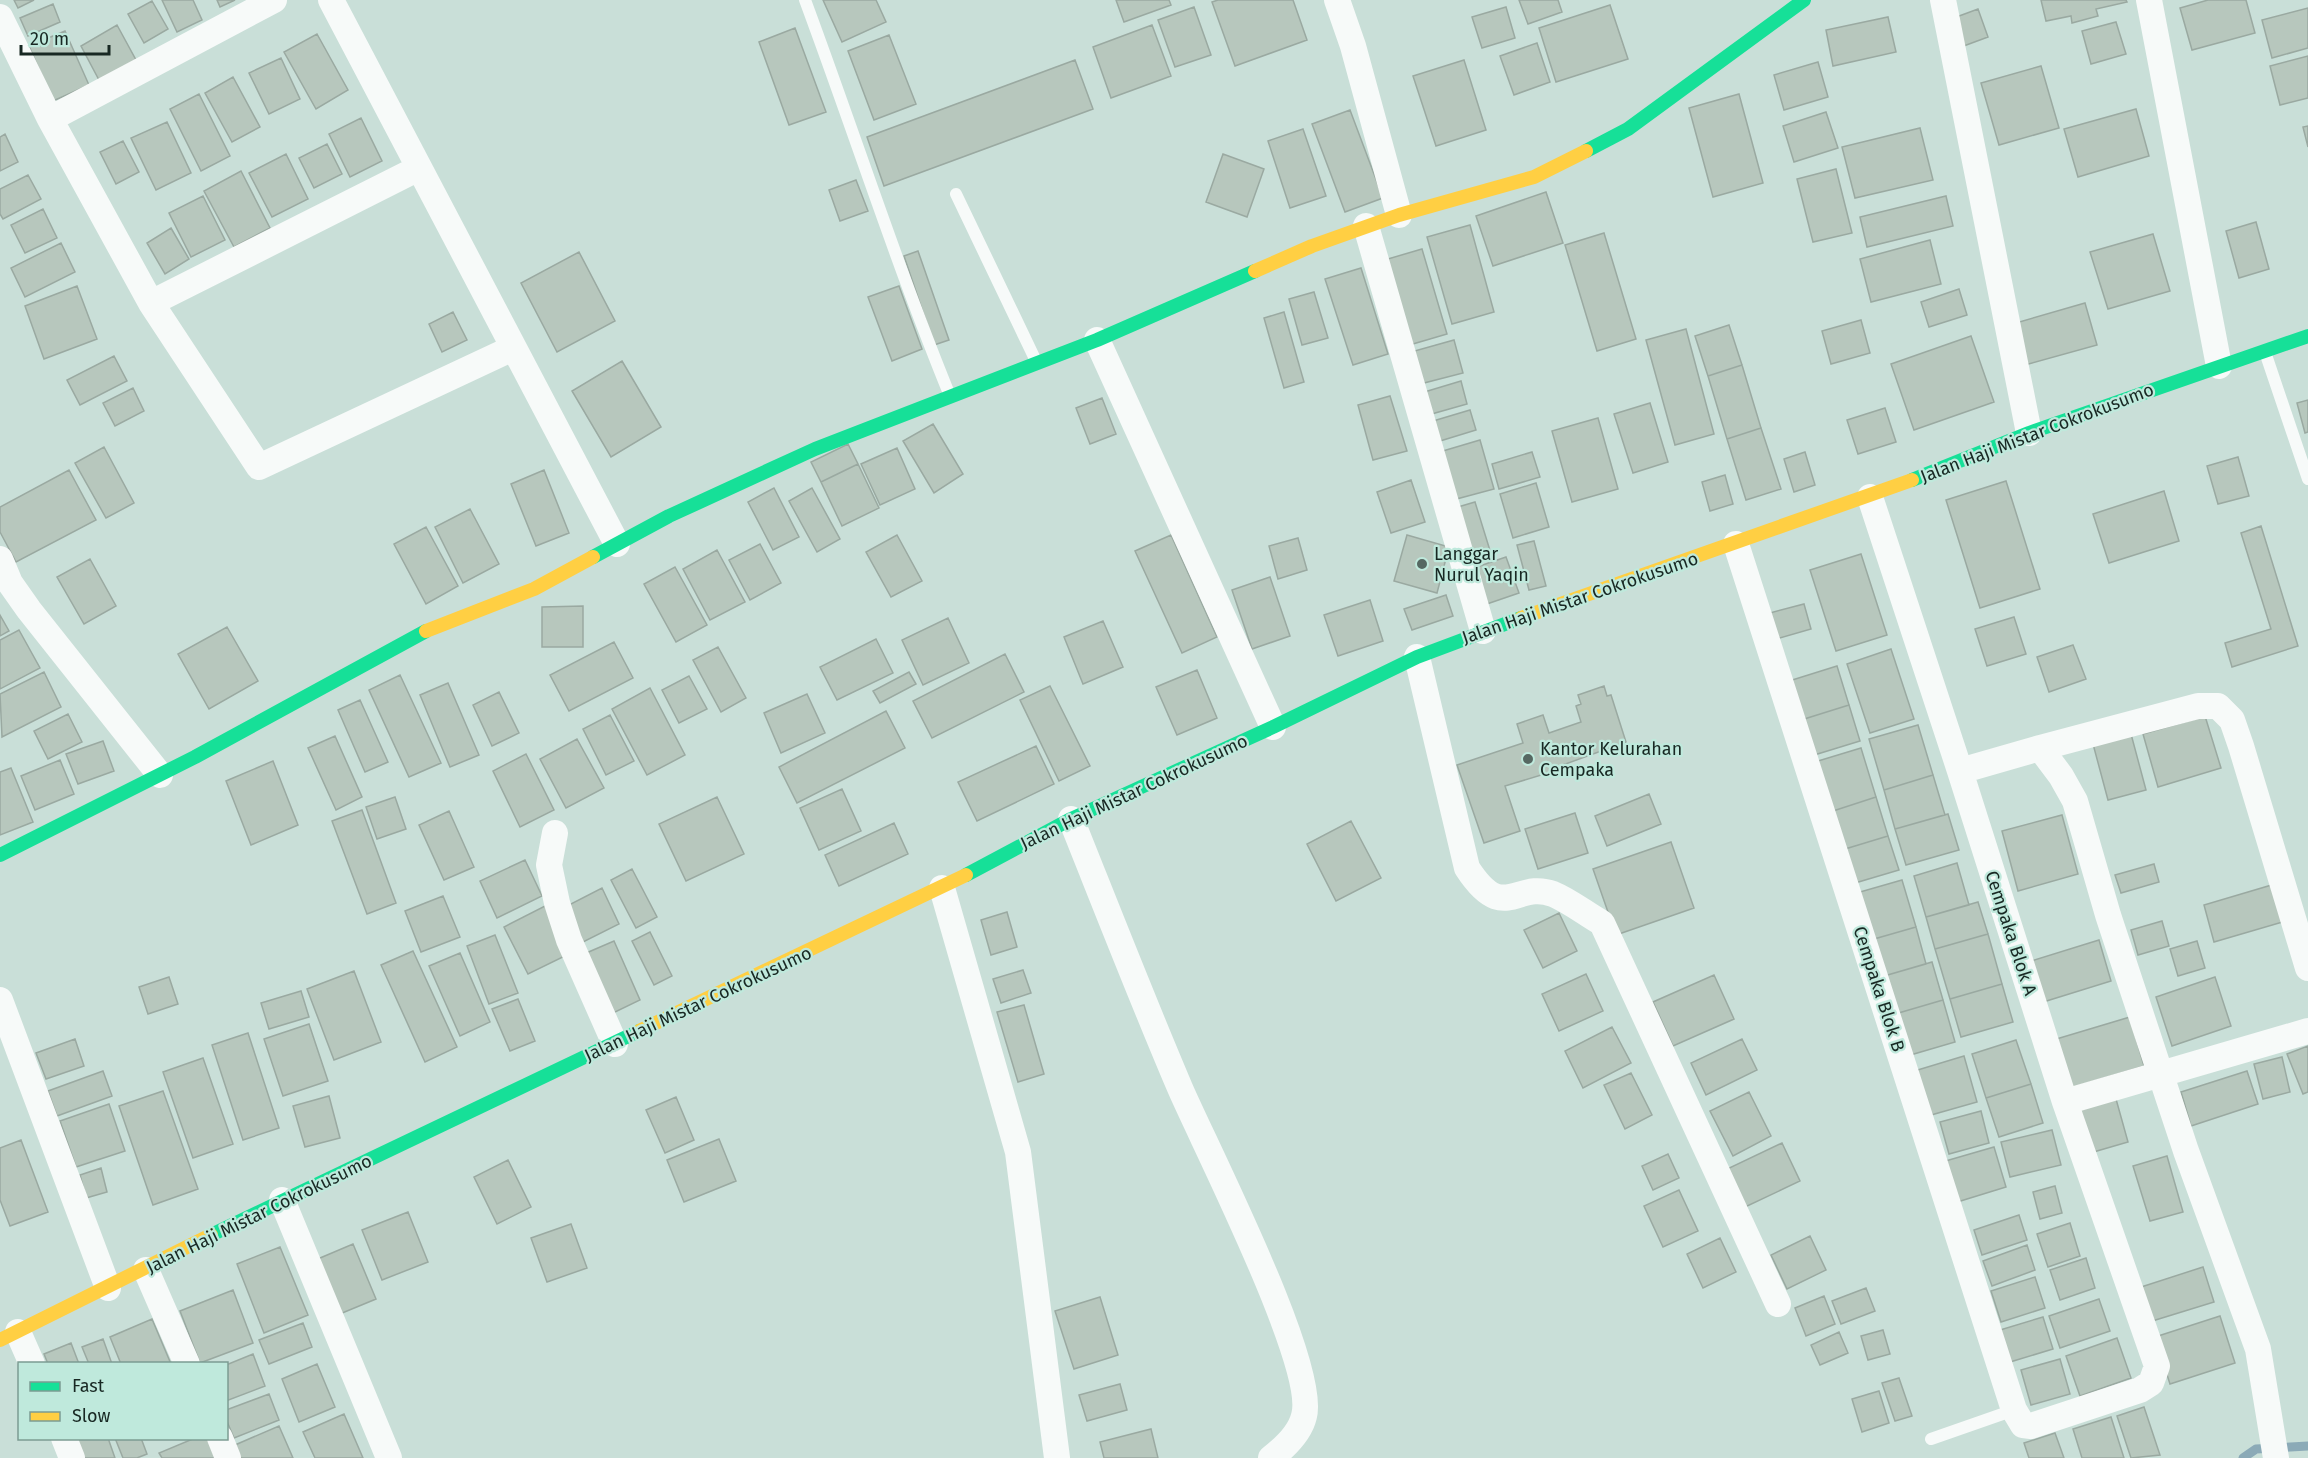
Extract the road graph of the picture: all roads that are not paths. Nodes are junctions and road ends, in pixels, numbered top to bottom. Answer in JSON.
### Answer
{"nodes":[{"id":1,"x":274,"y":0,"type":"edge"},
{"id":2,"x":331,"y":0,"type":"edge"},
{"id":3,"x":805,"y":0,"type":"edge"},
{"id":4,"x":1336,"y":0,"type":"edge"},
{"id":5,"x":1804,"y":0,"type":"edge"},
{"id":6,"x":1943,"y":0,"type":"edge"},
{"id":7,"x":2149,"y":0,"type":"edge"},
{"id":8,"x":0,"y":17,"type":"edge"},
{"id":9,"x":50,"y":119,"type":"junction"},
{"id":10,"x":419,"y":168,"type":"junction"},
{"id":11,"x":956,"y":194,"type":"dead end"},
{"id":12,"x":1399,"y":215,"type":"junction"},
{"id":13,"x":1366,"y":226,"type":"junction"},
{"id":14,"x":151,"y":303,"type":"junction"},
{"id":15,"x":2308,"y":336,"type":"edge"},
{"id":16,"x":1097,"y":340,"type":"junction"},
{"id":17,"x":513,"y":348,"type":"junction"},
{"id":18,"x":2265,"y":351,"type":"junction"},
{"id":19,"x":1037,"y":363,"type":"junction"},
{"id":20,"x":2219,"y":366,"type":"junction"},
{"id":21,"x":950,"y":396,"type":"junction"},
{"id":22,"x":2029,"y":434,"type":"junction"},
{"id":23,"x":2308,"y":479,"type":"edge"},
{"id":24,"x":1870,"y":498,"type":"junction"},
{"id":25,"x":617,"y":544,"type":"junction"},
{"id":26,"x":1736,"y":544,"type":"junction"},
{"id":27,"x":0,"y":559,"type":"edge"},
{"id":28,"x":1483,"y":631,"type":"junction"},
{"id":29,"x":1417,"y":657,"type":"junction"},
{"id":30,"x":1273,"y":727,"type":"junction"},
{"id":31,"x":2040,"y":748,"type":"junction"},
{"id":32,"x":1960,"y":771,"type":"junction"},
{"id":33,"x":160,"y":775,"type":"junction"},
{"id":34,"x":1071,"y":819,"type":"junction"},
{"id":35,"x":555,"y":833,"type":"dead end"},
{"id":36,"x":0,"y":855,"type":"edge"},
{"id":37,"x":942,"y":888,"type":"junction"},
{"id":38,"x":2308,"y":968,"type":"edge"},
{"id":39,"x":0,"y":1000,"type":"edge"},
{"id":40,"x":2308,"y":1031,"type":"edge"},
{"id":41,"x":615,"y":1044,"type":"junction"},
{"id":42,"x":2160,"y":1074,"type":"junction"},
{"id":43,"x":2065,"y":1102,"type":"junction"},
{"id":44,"x":282,"y":1200,"type":"junction"},
{"id":45,"x":147,"y":1270,"type":"junction"},
{"id":46,"x":108,"y":1288,"type":"junction"},
{"id":47,"x":1778,"y":1304,"type":"dead end"},
{"id":48,"x":9,"y":1336,"type":"edge"},
{"id":49,"x":30,"y":1362,"type":"edge"},
{"id":50,"x":186,"y":1362,"type":"edge"},
{"id":51,"x":2023,"y":1418,"type":"junction"},
{"id":52,"x":1931,"y":1439,"type":"dead end"},
{"id":53,"x":65,"y":1440,"type":"edge"},
{"id":54,"x":221,"y":1440,"type":"edge"},
{"id":55,"x":72,"y":1458,"type":"edge"},
{"id":56,"x":228,"y":1458,"type":"edge"},
{"id":57,"x":389,"y":1458,"type":"edge"},
{"id":58,"x":1057,"y":1458,"type":"edge"},
{"id":59,"x":1270,"y":1458,"type":"edge"},
{"id":60,"x":2276,"y":1458,"type":"edge"}],
"edges":[{"from":1,"to":9,"type":"street"},
{"from":2,"to":10,"type":"street"},
{"from":3,"to":21,"type":"lane"},
{"from":4,"to":12,"type":"street"},
{"from":5,"to":12,"type":"main road"},
{"from":6,"to":22,"type":"street"},
{"from":7,"to":20,"type":"street"},
{"from":8,"to":9,"type":"street"},
{"from":9,"to":14,"type":"street"},
{"from":10,"to":14,"type":"street"},
{"from":10,"to":17,"type":"street"},
{"from":11,"to":19,"type":"lane"},
{"from":12,"to":13,"type":"main road"},
{"from":13,"to":16,"type":"main road"},
{"from":13,"to":28,"type":"street"},
{"from":14,"to":17,"type":"street"},
{"from":15,"to":18,"type":"main road","name":"Jalan Haji Mistar Cokrokusumo"},
{"from":16,"to":19,"type":"main road"},
{"from":16,"to":30,"type":"street"},
{"from":17,"to":25,"type":"street"},
{"from":18,"to":20,"type":"main road","name":"Jalan Haji Mistar Cokrokusumo"},
{"from":18,"to":23,"type":"lane"},
{"from":19,"to":21,"type":"main road"},
{"from":20,"to":22,"type":"main road","name":"Jalan Haji Mistar Cokrokusumo"},
{"from":21,"to":25,"type":"main road"},
{"from":22,"to":24,"type":"main road","name":"Jalan Haji Mistar Cokrokusumo"},
{"from":24,"to":26,"type":"main road","name":"Jalan Haji Mistar Cokrokusumo"},
{"from":24,"to":32,"type":"street","name":"Cempaka Blok A"},
{"from":25,"to":33,"type":"main road"},
{"from":26,"to":28,"type":"main road","name":"Jalan Haji Mistar Cokrokusumo"},
{"from":26,"to":51,"type":"street","name":"Cempaka Blok B"},
{"from":27,"to":33,"type":"street"},
{"from":28,"to":29,"type":"main road","name":"Jalan Haji Mistar Cokrokusumo"},
{"from":29,"to":30,"type":"main road","name":"Jalan Haji Mistar Cokrokusumo"},
{"from":29,"to":47,"type":"street"},
{"from":30,"to":34,"type":"main road","name":"Jalan Haji Mistar Cokrokusumo"},
{"from":31,"to":32,"type":"street"},
{"from":31,"to":38,"type":"street"},
{"from":31,"to":42,"type":"street"},
{"from":32,"to":43,"type":"street","name":"Cempaka Blok A"},
{"from":33,"to":36,"type":"main road"},
{"from":34,"to":37,"type":"main road","name":"Jalan Haji Mistar Cokrokusumo"},
{"from":34,"to":59,"type":"street"},
{"from":35,"to":41,"type":"street"},
{"from":37,"to":41,"type":"main road","name":"Jalan Haji Mistar Cokrokusumo"},
{"from":37,"to":58,"type":"street"},
{"from":39,"to":46,"type":"street"},
{"from":40,"to":42,"type":"street"},
{"from":41,"to":44,"type":"main road","name":"Jalan Haji Mistar Cokrokusumo"},
{"from":42,"to":43,"type":"street"},
{"from":42,"to":60,"type":"street"},
{"from":43,"to":51,"type":"street","name":"Cempaka Blok A"},
{"from":44,"to":45,"type":"main road","name":"Jalan Haji Mistar Cokrokusumo"},
{"from":44,"to":57,"type":"street"},
{"from":45,"to":46,"type":"main road","name":"Jalan Haji Mistar Cokrokusumo"},
{"from":45,"to":50,"type":"street"},
{"from":46,"to":48,"type":"main road","name":"Jalan Haji Mistar Cokrokusumo"},
{"from":48,"to":49,"type":"street"},
{"from":51,"to":52,"type":"lane"},
{"from":53,"to":55,"type":"street"},
{"from":54,"to":56,"type":"street"}]}
